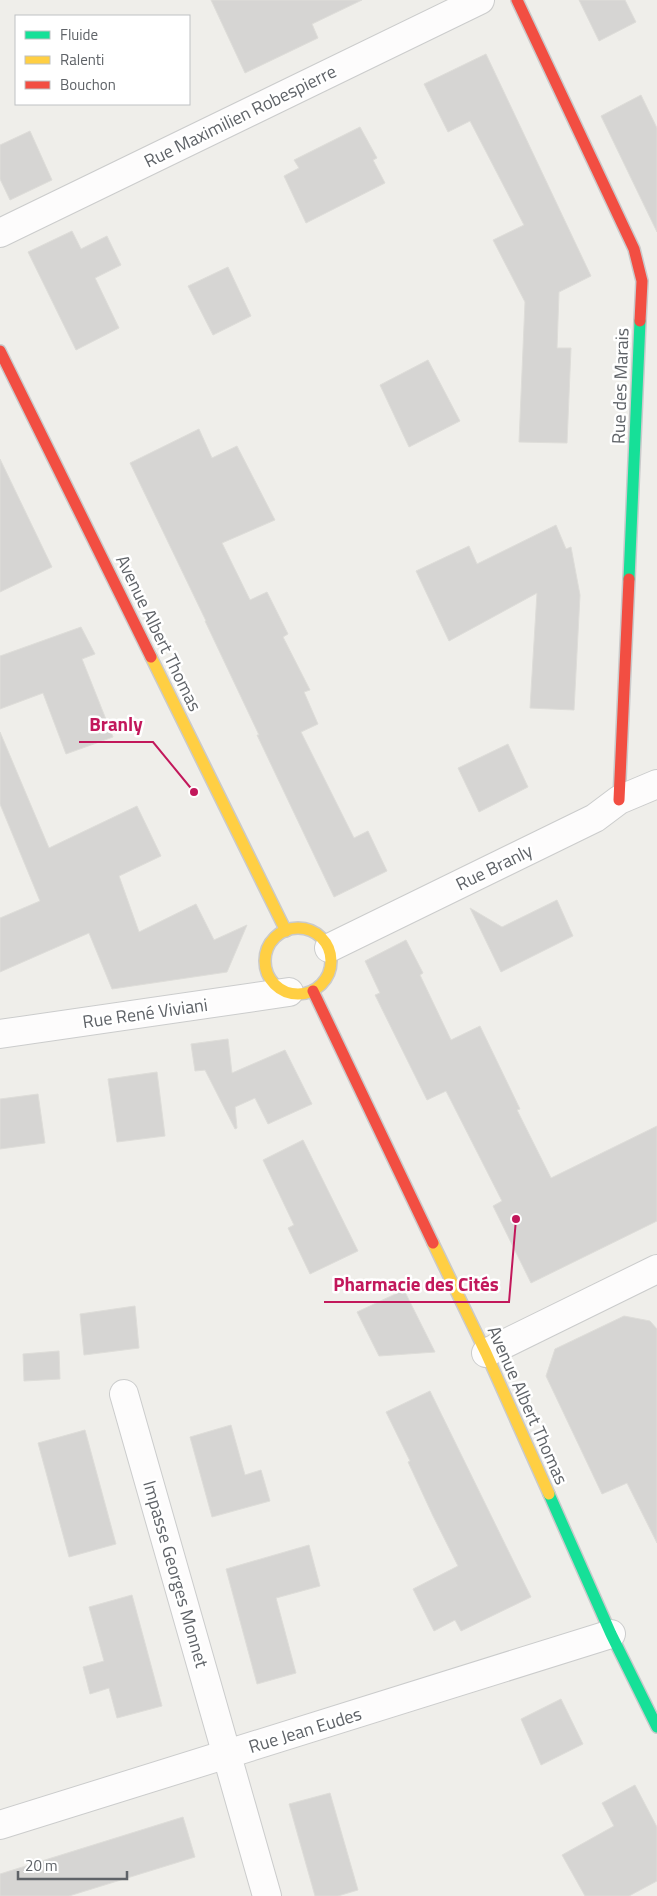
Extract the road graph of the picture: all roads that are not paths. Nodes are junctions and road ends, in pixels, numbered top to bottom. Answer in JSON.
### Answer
{"nodes":[{"id":1,"x":480,"y":0,"type":"edge"},
{"id":2,"x":516,"y":0,"type":"edge"},
{"id":3,"x":0,"y":233,"type":"edge"},
{"id":4,"x":0,"y":351,"type":"edge"},
{"id":5,"x":657,"y":784,"type":"edge"},
{"id":6,"x":619,"y":800,"type":"junction"},
{"id":7,"x":286,"y":931,"type":"junction"},
{"id":8,"x":329,"y":948,"type":"junction"},
{"id":9,"x":301,"y":992,"type":"junction"},
{"id":10,"x":0,"y":1034,"type":"edge"},
{"id":11,"x":656,"y":1271,"type":"edge"},
{"id":12,"x":486,"y":1353,"type":"junction"},
{"id":13,"x":124,"y":1394,"type":"dead end"},
{"id":14,"x":611,"y":1634,"type":"junction"},
{"id":15,"x":657,"y":1727,"type":"edge"},
{"id":16,"x":228,"y":1754,"type":"junction"},
{"id":17,"x":0,"y":1825,"type":"edge"},
{"id":18,"x":267,"y":1896,"type":"edge"}],
"edges":[{"from":1,"to":3,"type":"street","name":"Rue Maximilien Robespierre"},
{"from":2,"to":6,"type":"main road","name":"Rue des Marais"},
{"from":4,"to":7,"type":"main road","name":"Avenue Albert Thomas"},
{"from":5,"to":6,"type":"street","name":"Rue Branly"},
{"from":6,"to":8,"type":"street","name":"Rue Branly"},
{"from":7,"to":8,"type":"main road"},
{"from":7,"to":9,"type":"main road","name":"Avenue Albert Thomas"},
{"from":8,"to":9,"type":"main road"},
{"from":9,"to":10,"type":"street","name":"Rue René Viviani"},
{"from":9,"to":12,"type":"main road","name":"Avenue Albert Thomas"},
{"from":11,"to":12,"type":"street"},
{"from":12,"to":14,"type":"main road","name":"Avenue Albert Thomas"},
{"from":13,"to":16,"type":"street","name":"Impasse Georges Monnet"},
{"from":14,"to":15,"type":"main road","name":"Avenue Albert Thomas"},
{"from":14,"to":16,"type":"street","name":"Rue Jean Eudes"},
{"from":16,"to":17,"type":"street","name":"Rue Jean Eudes"},
{"from":16,"to":18,"type":"street","name":"Impasse Georges Monnet"}]}
